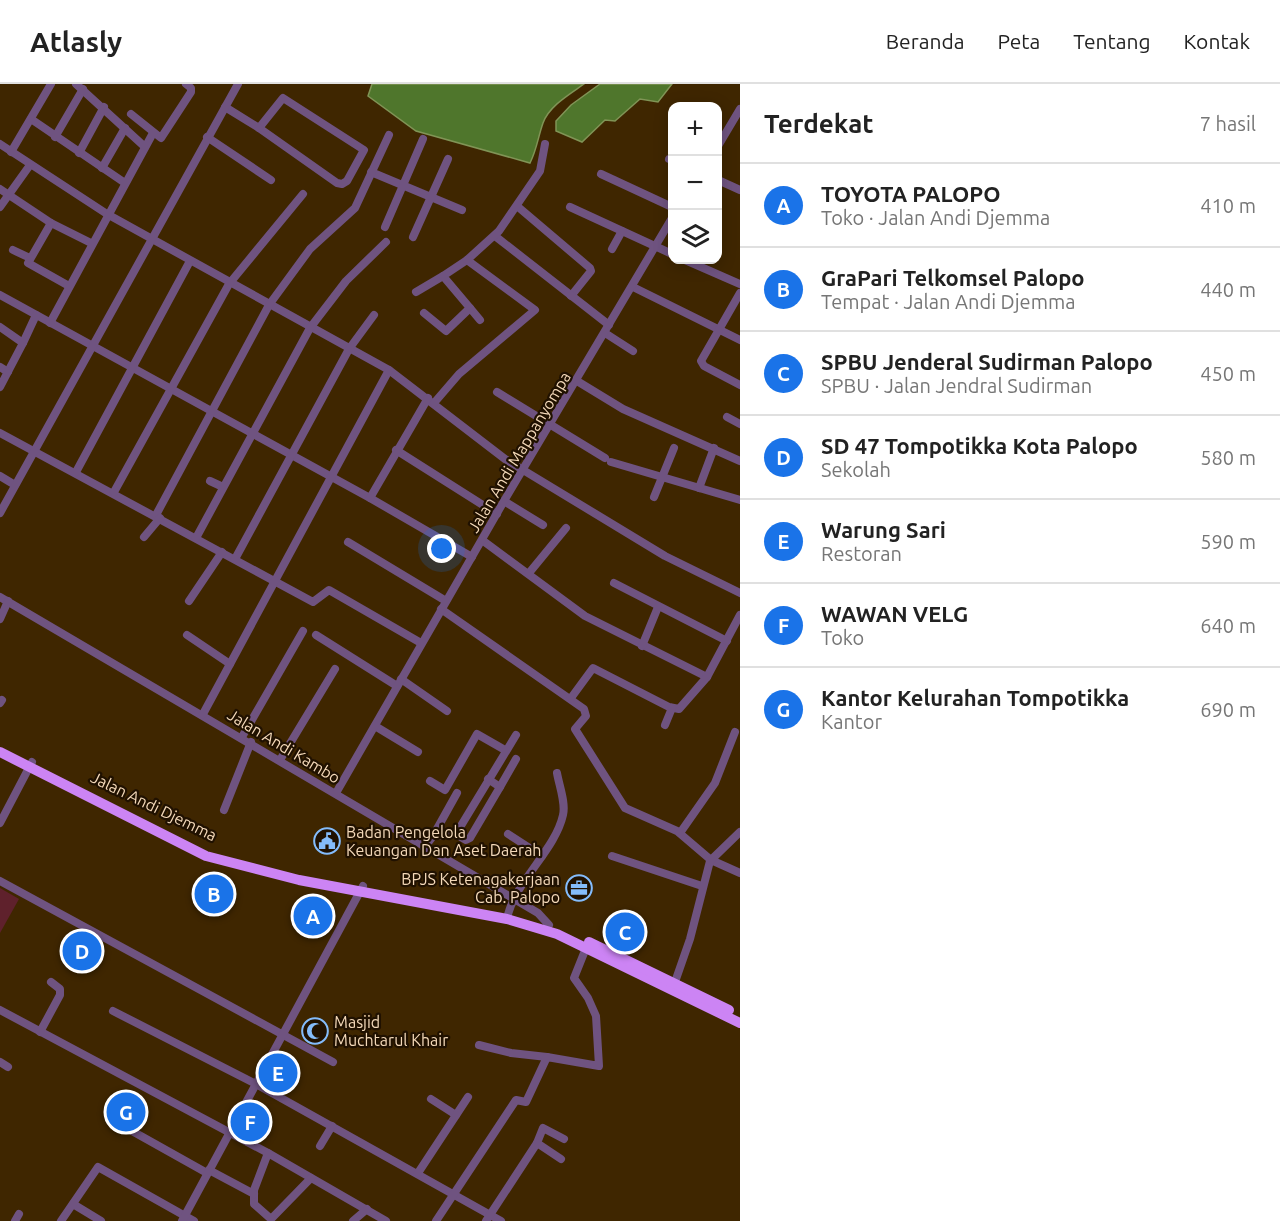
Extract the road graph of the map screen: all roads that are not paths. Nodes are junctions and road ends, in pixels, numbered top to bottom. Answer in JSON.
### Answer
{"nodes":[{"id":1,"x":51,"y":84,"type":"edge"},
{"id":2,"x":186,"y":84,"type":"edge"},
{"id":3,"x":238,"y":84,"type":"edge"},
{"id":4,"x":81,"y":86,"type":"edge"},
{"id":5,"x":104,"y":107,"type":"junction"},
{"id":6,"x":225,"y":107,"type":"junction"},
{"id":7,"x":740,"y":109,"type":"edge"},
{"id":8,"x":131,"y":114,"type":"dead end"},
{"id":9,"x":31,"y":118,"type":"junction"},
{"id":10,"x":125,"y":128,"type":"junction"},
{"id":11,"x":259,"y":128,"type":"junction"},
{"id":12,"x":153,"y":133,"type":"junction"},
{"id":13,"x":389,"y":135,"type":"dead end"},
{"id":14,"x":55,"y":137,"type":"junction"},
{"id":15,"x":207,"y":137,"type":"junction"},
{"id":16,"x":722,"y":138,"type":"edge"},
{"id":17,"x":423,"y":139,"type":"dead end"},
{"id":18,"x":0,"y":144,"type":"edge"},
{"id":19,"x":545,"y":144,"type":"dead end"},
{"id":20,"x":145,"y":147,"type":"junction"},
{"id":21,"x":11,"y":152,"type":"junction"},
{"id":22,"x":79,"y":153,"type":"junction"},
{"id":23,"x":448,"y":159,"type":"dead end"},
{"id":24,"x":30,"y":165,"type":"junction"},
{"id":25,"x":102,"y":168,"type":"junction"},
{"id":26,"x":371,"y":172,"type":"junction"},
{"id":27,"x":601,"y":174,"type":"dead end"},
{"id":28,"x":271,"y":180,"type":"dead end"},
{"id":29,"x":722,"y":182,"type":"edge"},
{"id":30,"x":125,"y":183,"type":"junction"},
{"id":31,"x":401,"y":185,"type":"junction"},
{"id":32,"x":0,"y":189,"type":"edge"},
{"id":33,"x":740,"y":190,"type":"edge"},
{"id":34,"x":8,"y":194,"type":"junction"},
{"id":35,"x":303,"y":194,"type":"dead end"},
{"id":36,"x":431,"y":197,"type":"junction"},
{"id":37,"x":668,"y":205,"type":"edge"},
{"id":38,"x":517,"y":206,"type":"junction"},
{"id":39,"x":0,"y":207,"type":"edge"},
{"id":40,"x":570,"y":207,"type":"dead end"},
{"id":41,"x":462,"y":210,"type":"dead end"},
{"id":42,"x":107,"y":214,"type":"junction"},
{"id":43,"x":51,"y":223,"type":"junction"},
{"id":44,"x":668,"y":225,"type":"edge"},
{"id":45,"x":385,"y":226,"type":"dead end"},
{"id":46,"x":622,"y":231,"type":"junction"},
{"id":47,"x":495,"y":236,"type":"junction"},
{"id":48,"x":413,"y":237,"type":"dead end"},
{"id":49,"x":150,"y":238,"type":"junction"},
{"id":50,"x":386,"y":242,"type":"dead end"},
{"id":51,"x":91,"y":243,"type":"junction"},
{"id":52,"x":656,"y":247,"type":"junction"},
{"id":53,"x":612,"y":249,"type":"dead end"},
{"id":54,"x":13,"y":250,"type":"dead end"},
{"id":55,"x":668,"y":252,"type":"edge"},
{"id":56,"x":30,"y":258,"type":"junction"},
{"id":57,"x":467,"y":260,"type":"junction"},
{"id":58,"x":190,"y":261,"type":"junction"},
{"id":59,"x":694,"y":264,"type":"edge"},
{"id":60,"x":443,"y":276,"type":"junction"},
{"id":61,"x":229,"y":284,"type":"junction"},
{"id":62,"x":740,"y":284,"type":"edge"},
{"id":63,"x":69,"y":286,"type":"junction"},
{"id":64,"x":633,"y":287,"type":"junction"},
{"id":65,"x":416,"y":292,"type":"dead end"},
{"id":66,"x":740,"y":293,"type":"edge"},
{"id":67,"x":0,"y":295,"type":"edge"},
{"id":68,"x":572,"y":296,"type":"junction"},
{"id":69,"x":269,"y":305,"type":"junction"},
{"id":70,"x":470,"y":308,"type":"junction"},
{"id":71,"x":424,"y":313,"type":"dead end"},
{"id":72,"x":36,"y":315,"type":"junction"},
{"id":73,"x":374,"y":315,"type":"dead end"},
{"id":74,"x":480,"y":320,"type":"dead end"},
{"id":75,"x":50,"y":323,"type":"junction"},
{"id":76,"x":0,"y":327,"type":"edge"},
{"id":77,"x":310,"y":328,"type":"junction"},
{"id":78,"x":607,"y":329,"type":"junction"},
{"id":79,"x":718,"y":330,"type":"junction"},
{"id":80,"x":740,"y":340,"type":"edge"},
{"id":81,"x":22,"y":343,"type":"junction"},
{"id":82,"x":92,"y":344,"type":"junction"},
{"id":83,"x":349,"y":349,"type":"junction"},
{"id":84,"x":633,"y":351,"type":"dead end"},
{"id":85,"x":0,"y":367,"type":"edge"},
{"id":86,"x":132,"y":367,"type":"junction"},
{"id":87,"x":389,"y":370,"type":"junction"},
{"id":88,"x":8,"y":372,"type":"junction"},
{"id":89,"x":577,"y":381,"type":"junction"},
{"id":90,"x":740,"y":385,"type":"edge"},
{"id":91,"x":0,"y":387,"type":"edge"},
{"id":92,"x":171,"y":389,"type":"junction"},
{"id":93,"x":497,"y":392,"type":"dead end"},
{"id":94,"x":431,"y":400,"type":"junction"},
{"id":95,"x":211,"y":411,"type":"junction"},
{"id":96,"x":727,"y":417,"type":"dead end"},
{"id":97,"x":740,"y":424,"type":"edge"},
{"id":98,"x":550,"y":425,"type":"junction"},
{"id":99,"x":0,"y":433,"type":"edge"},
{"id":100,"x":252,"y":433,"type":"junction"},
{"id":101,"x":674,"y":448,"type":"dead end"},
{"id":102,"x":714,"y":448,"type":"junction"},
{"id":103,"x":396,"y":450,"type":"junction"},
{"id":104,"x":33,"y":452,"type":"junction"},
{"id":105,"x":292,"y":454,"type":"junction"},
{"id":106,"x":740,"y":461,"type":"edge"},
{"id":107,"x":523,"y":470,"type":"junction"},
{"id":108,"x":75,"y":472,"type":"junction"},
{"id":109,"x":0,"y":476,"type":"edge"},
{"id":110,"x":331,"y":476,"type":"junction"},
{"id":111,"x":661,"y":479,"type":"junction"},
{"id":112,"x":210,"y":481,"type":"dead end"},
{"id":113,"x":15,"y":484,"type":"junction"},
{"id":114,"x":223,"y":487,"type":"junction"},
{"id":115,"x":699,"y":488,"type":"junction"},
{"id":116,"x":114,"y":492,"type":"junction"},
{"id":117,"x":654,"y":497,"type":"dead end"},
{"id":118,"x":370,"y":498,"type":"junction"},
{"id":119,"x":740,"y":500,"type":"edge"},
{"id":120,"x":504,"y":501,"type":"junction"},
{"id":121,"x":0,"y":513,"type":"edge"},
{"id":122,"x":497,"y":514,"type":"junction"},
{"id":123,"x":158,"y":516,"type":"junction"},
{"id":124,"x":543,"y":525,"type":"dead end"},
{"id":125,"x":566,"y":528,"type":"dead end"},
{"id":126,"x":144,"y":537,"type":"dead end"},
{"id":127,"x":196,"y":538,"type":"junction"},
{"id":128,"x":482,"y":540,"type":"junction"},
{"id":129,"x":348,"y":542,"type":"dead end"},
{"id":130,"x":222,"y":552,"type":"junction"},
{"id":131,"x":472,"y":557,"type":"junction"},
{"id":132,"x":235,"y":560,"type":"junction"},
{"id":133,"x":530,"y":573,"type":"junction"},
{"id":134,"x":274,"y":582,"type":"junction"},
{"id":135,"x":614,"y":583,"type":"dead end"},
{"id":136,"x":740,"y":593,"type":"edge"},
{"id":137,"x":0,"y":597,"type":"edge"},
{"id":138,"x":189,"y":601,"type":"dead end"},
{"id":139,"x":446,"y":601,"type":"junction"},
{"id":140,"x":8,"y":602,"type":"junction"},
{"id":141,"x":658,"y":607,"type":"junction"},
{"id":142,"x":441,"y":609,"type":"junction"},
{"id":143,"x":740,"y":615,"type":"edge"},
{"id":144,"x":0,"y":619,"type":"edge"},
{"id":145,"x":303,"y":631,"type":"dead end"},
{"id":146,"x":187,"y":635,"type":"dead end"},
{"id":147,"x":316,"y":635,"type":"dead end"},
{"id":148,"x":727,"y":640,"type":"junction"},
{"id":149,"x":422,"y":643,"type":"junction"},
{"id":150,"x":642,"y":646,"type":"junction"},
{"id":151,"x":230,"y":664,"type":"junction"},
{"id":152,"x":335,"y":669,"type":"dead end"},
{"id":153,"x":707,"y":677,"type":"junction"},
{"id":154,"x":399,"y":683,"type":"junction"},
{"id":155,"x":571,"y":698,"type":"junction"},
{"id":156,"x":672,"y":708,"type":"junction"},
{"id":157,"x":447,"y":711,"type":"dead end"},
{"id":158,"x":203,"y":714,"type":"junction"},
{"id":159,"x":665,"y":725,"type":"dead end"},
{"id":160,"x":375,"y":726,"type":"junction"},
{"id":161,"x":735,"y":732,"type":"dead end"},
{"id":162,"x":516,"y":735,"type":"dead end"},
{"id":163,"x":242,"y":737,"type":"junction"},
{"id":164,"x":251,"y":742,"type":"junction"},
{"id":165,"x":0,"y":745,"type":"edge"},
{"id":166,"x":505,"y":750,"type":"junction"},
{"id":167,"x":0,"y":752,"type":"edge"},
{"id":168,"x":418,"y":752,"type":"dead end"},
{"id":169,"x":516,"y":759,"type":"dead end"},
{"id":170,"x":280,"y":760,"type":"junction"},
{"id":171,"x":32,"y":765,"type":"junction"},
{"id":172,"x":556,"y":773,"type":"dead end"},
{"id":173,"x":488,"y":779,"type":"junction"},
{"id":174,"x":430,"y":781,"type":"dead end"},
{"id":175,"x":500,"y":787,"type":"junction"},
{"id":176,"x":336,"y":793,"type":"junction"},
{"id":177,"x":457,"y":793,"type":"dead end"},
{"id":178,"x":224,"y":810,"type":"dead end"},
{"id":179,"x":0,"y":823,"type":"edge"},
{"id":180,"x":740,"y":832,"type":"edge"},
{"id":181,"x":680,"y":833,"type":"junction"},
{"id":182,"x":456,"y":834,"type":"junction"},
{"id":183,"x":508,"y":834,"type":"dead end"},
{"id":184,"x":433,"y":836,"type":"junction"},
{"id":185,"x":424,"y":848,"type":"junction"},
{"id":186,"x":542,"y":856,"type":"junction"},
{"id":187,"x":612,"y":856,"type":"dead end"},
{"id":188,"x":711,"y":860,"type":"junction"},
{"id":189,"x":740,"y":873,"type":"edge"},
{"id":190,"x":0,"y":881,"type":"edge"},
{"id":191,"x":702,"y":886,"type":"junction"},
{"id":192,"x":361,"y":889,"type":"junction"},
{"id":193,"x":513,"y":899,"type":"junction"},
{"id":194,"x":508,"y":916,"type":"junction"},
{"id":195,"x":548,"y":928,"type":"junction"},
{"id":196,"x":586,"y":948,"type":"junction"},
{"id":197,"x":51,"y":982,"type":"dead end"},
{"id":198,"x":675,"y":982,"type":"junction"},
{"id":199,"x":0,"y":1010,"type":"edge"},
{"id":200,"x":113,"y":1011,"type":"dead end"},
{"id":201,"x":740,"y":1016,"type":"edge"},
{"id":202,"x":740,"y":1023,"type":"edge"},
{"id":203,"x":40,"y":1032,"type":"junction"},
{"id":204,"x":282,"y":1036,"type":"junction"},
{"id":205,"x":479,"y":1045,"type":"dead end"},
{"id":206,"x":547,"y":1057,"type":"junction"},
{"id":207,"x":0,"y":1062,"type":"edge"},
{"id":208,"x":333,"y":1062,"type":"dead end"},
{"id":209,"x":8,"y":1066,"type":"dead end"},
{"id":210,"x":254,"y":1083,"type":"junction"},
{"id":211,"x":468,"y":1097,"type":"dead end"},
{"id":212,"x":431,"y":1099,"type":"dead end"},
{"id":213,"x":456,"y":1115,"type":"junction"},
{"id":214,"x":332,"y":1126,"type":"junction"},
{"id":215,"x":132,"y":1131,"type":"dead end"},
{"id":216,"x":228,"y":1133,"type":"junction"},
{"id":217,"x":564,"y":1139,"type":"dead end"},
{"id":218,"x":537,"y":1143,"type":"junction"},
{"id":219,"x":320,"y":1146,"type":"dead end"},
{"id":220,"x":268,"y":1153,"type":"junction"},
{"id":221,"x":561,"y":1159,"type":"dead end"},
{"id":222,"x":208,"y":1171,"type":"junction"},
{"id":223,"x":418,"y":1173,"type":"junction"},
{"id":224,"x":311,"y":1178,"type":"junction"},
{"id":225,"x":454,"y":1193,"type":"junction"},
{"id":226,"x":254,"y":1194,"type":"junction"},
{"id":227,"x":73,"y":1204,"type":"junction"},
{"id":228,"x":367,"y":1209,"type":"junction"},
{"id":229,"x":183,"y":1218,"type":"edge"},
{"id":230,"x":488,"y":1218,"type":"edge"},
{"id":231,"x":61,"y":1221,"type":"edge"},
{"id":232,"x":101,"y":1221,"type":"edge"},
{"id":233,"x":194,"y":1221,"type":"edge"},
{"id":234,"x":353,"y":1221,"type":"edge"},
{"id":235,"x":386,"y":1221,"type":"edge"},
{"id":236,"x":435,"y":1221,"type":"edge"},
{"id":237,"x":501,"y":1221,"type":"edge"}],
"edges":[{"from":1,"to":9,"type":"street"},
{"from":2,"to":12,"type":"street"},
{"from":3,"to":6,"type":"street"},
{"from":4,"to":5,"type":"street"},
{"from":4,"to":14,"type":"street"},
{"from":5,"to":10,"type":"street"},
{"from":5,"to":22,"type":"street"},
{"from":6,"to":11,"type":"street"},
{"from":6,"to":15,"type":"street"},
{"from":7,"to":16,"type":"street"},
{"from":8,"to":12,"type":"street"},
{"from":9,"to":14,"type":"street"},
{"from":9,"to":21,"type":"street"},
{"from":10,"to":20,"type":"street"},
{"from":10,"to":25,"type":"street"},
{"from":11,"to":11,"type":"street"},
{"from":12,"to":20,"type":"street"},
{"from":13,"to":26,"type":"street"},
{"from":14,"to":22,"type":"street"},
{"from":15,"to":28,"type":"street"},
{"from":15,"to":49,"type":"street"},
{"from":17,"to":31,"type":"street"},
{"from":18,"to":21,"type":"street"},
{"from":19,"to":38,"type":"street"},
{"from":20,"to":30,"type":"street"},
{"from":21,"to":24,"type":"street"},
{"from":22,"to":25,"type":"street"},
{"from":23,"to":36,"type":"street"},
{"from":24,"to":34,"type":"street"},
{"from":24,"to":42,"type":"street"},
{"from":25,"to":30,"type":"street"},
{"from":26,"to":31,"type":"street"},
{"from":26,"to":69,"type":"street"},
{"from":27,"to":37,"type":"street"},
{"from":29,"to":33,"type":"street"},
{"from":30,"to":42,"type":"street"},
{"from":31,"to":36,"type":"street"},
{"from":31,"to":45,"type":"street"},
{"from":32,"to":34,"type":"street"},
{"from":34,"to":39,"type":"street"},
{"from":34,"to":43,"type":"street"},
{"from":35,"to":61,"type":"street"},
{"from":36,"to":41,"type":"street"},
{"from":36,"to":48,"type":"street"},
{"from":38,"to":47,"type":"street"},
{"from":38,"to":68,"type":"street"},
{"from":40,"to":46,"type":"street"},
{"from":42,"to":49,"type":"street"},
{"from":42,"to":51,"type":"street"},
{"from":43,"to":51,"type":"street"},
{"from":43,"to":56,"type":"street"},
{"from":44,"to":52,"type":"street","name":"Jalan Andi Mappanyompa"},
{"from":46,"to":52,"type":"street"},
{"from":46,"to":53,"type":"street"},
{"from":47,"to":57,"type":"street"},
{"from":47,"to":68,"type":"street"},
{"from":49,"to":58,"type":"street"},
{"from":49,"to":82,"type":"street"},
{"from":50,"to":77,"type":"street"},
{"from":51,"to":63,"type":"street"},
{"from":52,"to":55,"type":"street"},
{"from":52,"to":64,"type":"street","name":"Jalan Andi Mappanyompa"},
{"from":54,"to":56,"type":"street"},
{"from":56,"to":63,"type":"street"},
{"from":57,"to":60,"type":"street"},
{"from":57,"to":94,"type":"street"},
{"from":58,"to":61,"type":"street"},
{"from":58,"to":86,"type":"street"},
{"from":59,"to":62,"type":"street"},
{"from":60,"to":65,"type":"street"},
{"from":60,"to":70,"type":"street"},
{"from":61,"to":69,"type":"street"},
{"from":61,"to":92,"type":"street"},
{"from":63,"to":75,"type":"street"},
{"from":64,"to":78,"type":"street","name":"Jalan Andi Mappanyompa"},
{"from":64,"to":79,"type":"street"},
{"from":66,"to":79,"type":"street"},
{"from":67,"to":72,"type":"street"},
{"from":68,"to":78,"type":"street"},
{"from":69,"to":77,"type":"street"},
{"from":69,"to":95,"type":"street"},
{"from":70,"to":71,"type":"street"},
{"from":70,"to":74,"type":"street"},
{"from":72,"to":75,"type":"street"},
{"from":72,"to":81,"type":"street"},
{"from":73,"to":83,"type":"street"},
{"from":75,"to":82,"type":"street"},
{"from":76,"to":81,"type":"street"},
{"from":77,"to":83,"type":"street"},
{"from":77,"to":100,"type":"street"},
{"from":78,"to":84,"type":"street"},
{"from":78,"to":89,"type":"street","name":"Jalan Andi Mappanyompa"},
{"from":79,"to":80,"type":"street"},
{"from":79,"to":90,"type":"street"},
{"from":81,"to":88,"type":"street"},
{"from":82,"to":86,"type":"street"},
{"from":82,"to":104,"type":"street"},
{"from":83,"to":87,"type":"street"},
{"from":83,"to":105,"type":"street"},
{"from":85,"to":88,"type":"street"},
{"from":86,"to":92,"type":"street"},
{"from":86,"to":108,"type":"street"},
{"from":87,"to":94,"type":"street"},
{"from":87,"to":110,"type":"street"},
{"from":88,"to":91,"type":"street"},
{"from":89,"to":98,"type":"street","name":"Jalan Andi Mappanyompa"},
{"from":89,"to":102,"type":"street"},
{"from":92,"to":95,"type":"street"},
{"from":92,"to":116,"type":"street"},
{"from":93,"to":98,"type":"street"},
{"from":94,"to":103,"type":"street"},
{"from":94,"to":107,"type":"street"},
{"from":95,"to":100,"type":"street"},
{"from":95,"to":123,"type":"street"},
{"from":96,"to":97,"type":"street"},
{"from":98,"to":107,"type":"street","name":"Jalan Andi Mappanyompa"},
{"from":98,"to":111,"type":"street"},
{"from":99,"to":104,"type":"street"},
{"from":100,"to":105,"type":"street"},
{"from":100,"to":114,"type":"street"},
{"from":101,"to":111,"type":"street"},
{"from":102,"to":106,"type":"street"},
{"from":102,"to":115,"type":"street"},
{"from":103,"to":118,"type":"street"},
{"from":103,"to":122,"type":"street"},
{"from":104,"to":108,"type":"street"},
{"from":104,"to":113,"type":"street"},
{"from":105,"to":110,"type":"street"},
{"from":105,"to":132,"type":"street"},
{"from":107,"to":120,"type":"street","name":"Jalan Andi Mappanyompa"},
{"from":107,"to":136,"type":"street"},
{"from":108,"to":116,"type":"street"},
{"from":109,"to":113,"type":"street"},
{"from":110,"to":118,"type":"street"},
{"from":110,"to":134,"type":"street"},
{"from":111,"to":115,"type":"street"},
{"from":111,"to":117,"type":"street"},
{"from":112,"to":114,"type":"street"},
{"from":113,"to":121,"type":"street"},
{"from":114,"to":127,"type":"street"},
{"from":115,"to":119,"type":"street"},
{"from":116,"to":123,"type":"street"},
{"from":118,"to":131,"type":"street"},
{"from":120,"to":122,"type":"street","name":"Jalan Andi Mappanyompa"},
{"from":120,"to":124,"type":"street"},
{"from":122,"to":128,"type":"street","name":"Jalan Andi Mappanyompa"},
{"from":123,"to":126,"type":"street"},
{"from":123,"to":127,"type":"street"},
{"from":125,"to":133,"type":"street"},
{"from":127,"to":130,"type":"street"},
{"from":128,"to":131,"type":"street","name":"Jalan Andi Mappanyompa"},
{"from":128,"to":133,"type":"street"},
{"from":129,"to":139,"type":"street"},
{"from":130,"to":132,"type":"street"},
{"from":130,"to":138,"type":"street"},
{"from":131,"to":139,"type":"street","name":"Jalan Andi Mappanyompa"},
{"from":132,"to":134,"type":"street"},
{"from":133,"to":150,"type":"street"},
{"from":134,"to":149,"type":"street"},
{"from":134,"to":151,"type":"street"},
{"from":135,"to":141,"type":"street"},
{"from":137,"to":140,"type":"street","name":"Jalan Andi Kambo"},
{"from":139,"to":142,"type":"street","name":"Jalan Andi Mappanyompa"},
{"from":140,"to":144,"type":"street"},
{"from":140,"to":158,"type":"street","name":"Jalan Andi Kambo"},
{"from":141,"to":148,"type":"street"},
{"from":141,"to":150,"type":"street"},
{"from":142,"to":149,"type":"street","name":"Jalan Andi Mappanyompa"},
{"from":142,"to":155,"type":"street"},
{"from":143,"to":148,"type":"street"},
{"from":145,"to":163,"type":"street"},
{"from":146,"to":151,"type":"street"},
{"from":147,"to":154,"type":"street"},
{"from":148,"to":153,"type":"street"},
{"from":149,"to":154,"type":"street","name":"Jalan Andi Mappanyompa"},
{"from":150,"to":153,"type":"street"},
{"from":151,"to":158,"type":"street"},
{"from":152,"to":170,"type":"street"},
{"from":153,"to":156,"type":"street"},
{"from":154,"to":157,"type":"street"},
{"from":154,"to":160,"type":"street","name":"Jalan Andi Mappanyompa"},
{"from":155,"to":156,"type":"street"},
{"from":155,"to":181,"type":"street"},
{"from":156,"to":159,"type":"street"},
{"from":158,"to":163,"type":"street","name":"Jalan Andi Kambo"},
{"from":160,"to":168,"type":"street"},
{"from":160,"to":176,"type":"street","name":"Jalan Andi Mappanyompa"},
{"from":161,"to":181,"type":"street"},
{"from":162,"to":166,"type":"street"},
{"from":163,"to":164,"type":"street","name":"Jalan Andi Kambo"},
{"from":164,"to":170,"type":"street","name":"Jalan Andi Kambo"},
{"from":164,"to":178,"type":"street"},
{"from":165,"to":171,"type":"highway","name":"Jalan Andi Djemma"},
{"from":166,"to":173,"type":"street"},
{"from":166,"to":174,"type":"street"},
{"from":167,"to":171,"type":"highway","name":"Jalan Andi Djemma"},
{"from":169,"to":175,"type":"street"},
{"from":170,"to":176,"type":"street","name":"Jalan Andi Kambo"},
{"from":171,"to":179,"type":"street"},
{"from":171,"to":192,"type":"highway","name":"Jalan Andi Djemma"},
{"from":172,"to":186,"type":"street"},
{"from":173,"to":175,"type":"street"},
{"from":173,"to":182,"type":"street"},
{"from":175,"to":182,"type":"street"},
{"from":176,"to":185,"type":"street","name":"Jalan Andi Kambo"},
{"from":177,"to":184,"type":"street"},
{"from":180,"to":188,"type":"street"},
{"from":181,"to":188,"type":"street"},
{"from":182,"to":184,"type":"street"},
{"from":183,"to":186,"type":"street"},
{"from":184,"to":185,"type":"street"},
{"from":185,"to":193,"type":"street","name":"Jalan Andi Kambo"},
{"from":186,"to":193,"type":"street"},
{"from":187,"to":191,"type":"street"},
{"from":188,"to":189,"type":"street"},
{"from":188,"to":191,"type":"street"},
{"from":190,"to":204,"type":"street"},
{"from":191,"to":198,"type":"street"},
{"from":192,"to":194,"type":"highway","name":"Jalan Andi Djemma"},
{"from":192,"to":204,"type":"street"},
{"from":193,"to":194,"type":"street"},
{"from":193,"to":195,"type":"street","name":"Jalan Andi Kambo"},
{"from":194,"to":195,"type":"highway","name":"Jalan Andi Djemma"},
{"from":195,"to":196,"type":"highway"},
{"from":195,"to":198,"type":"highway"},
{"from":196,"to":202,"type":"highway"},
{"from":196,"to":206,"type":"street"},
{"from":197,"to":203,"type":"street"},
{"from":198,"to":201,"type":"highway"},
{"from":199,"to":203,"type":"street"},
{"from":200,"to":210,"type":"street"},
{"from":203,"to":216,"type":"street"},
{"from":204,"to":208,"type":"street"},
{"from":204,"to":210,"type":"street"},
{"from":205,"to":206,"type":"street"},
{"from":206,"to":225,"type":"street"},
{"from":207,"to":209,"type":"street"},
{"from":210,"to":214,"type":"street"},
{"from":210,"to":216,"type":"street"},
{"from":211,"to":213,"type":"street"},
{"from":212,"to":213,"type":"street"},
{"from":213,"to":223,"type":"street"},
{"from":214,"to":219,"type":"street"},
{"from":214,"to":223,"type":"street"},
{"from":215,"to":222,"type":"street"},
{"from":216,"to":220,"type":"street"},
{"from":216,"to":222,"type":"street"},
{"from":217,"to":218,"type":"street"},
{"from":218,"to":221,"type":"street"},
{"from":218,"to":230,"type":"street"},
{"from":220,"to":224,"type":"street"},
{"from":220,"to":226,"type":"street"},
{"from":222,"to":226,"type":"street"},
{"from":222,"to":229,"type":"street"},
{"from":223,"to":225,"type":"street"},
{"from":224,"to":226,"type":"street"},
{"from":224,"to":228,"type":"street"},
{"from":225,"to":230,"type":"street"},
{"from":225,"to":236,"type":"street"},
{"from":227,"to":229,"type":"street"},
{"from":227,"to":231,"type":"street"},
{"from":227,"to":232,"type":"street"},
{"from":228,"to":234,"type":"street"},
{"from":228,"to":235,"type":"street"},
{"from":229,"to":233,"type":"street"},
{"from":230,"to":237,"type":"street"}]}
